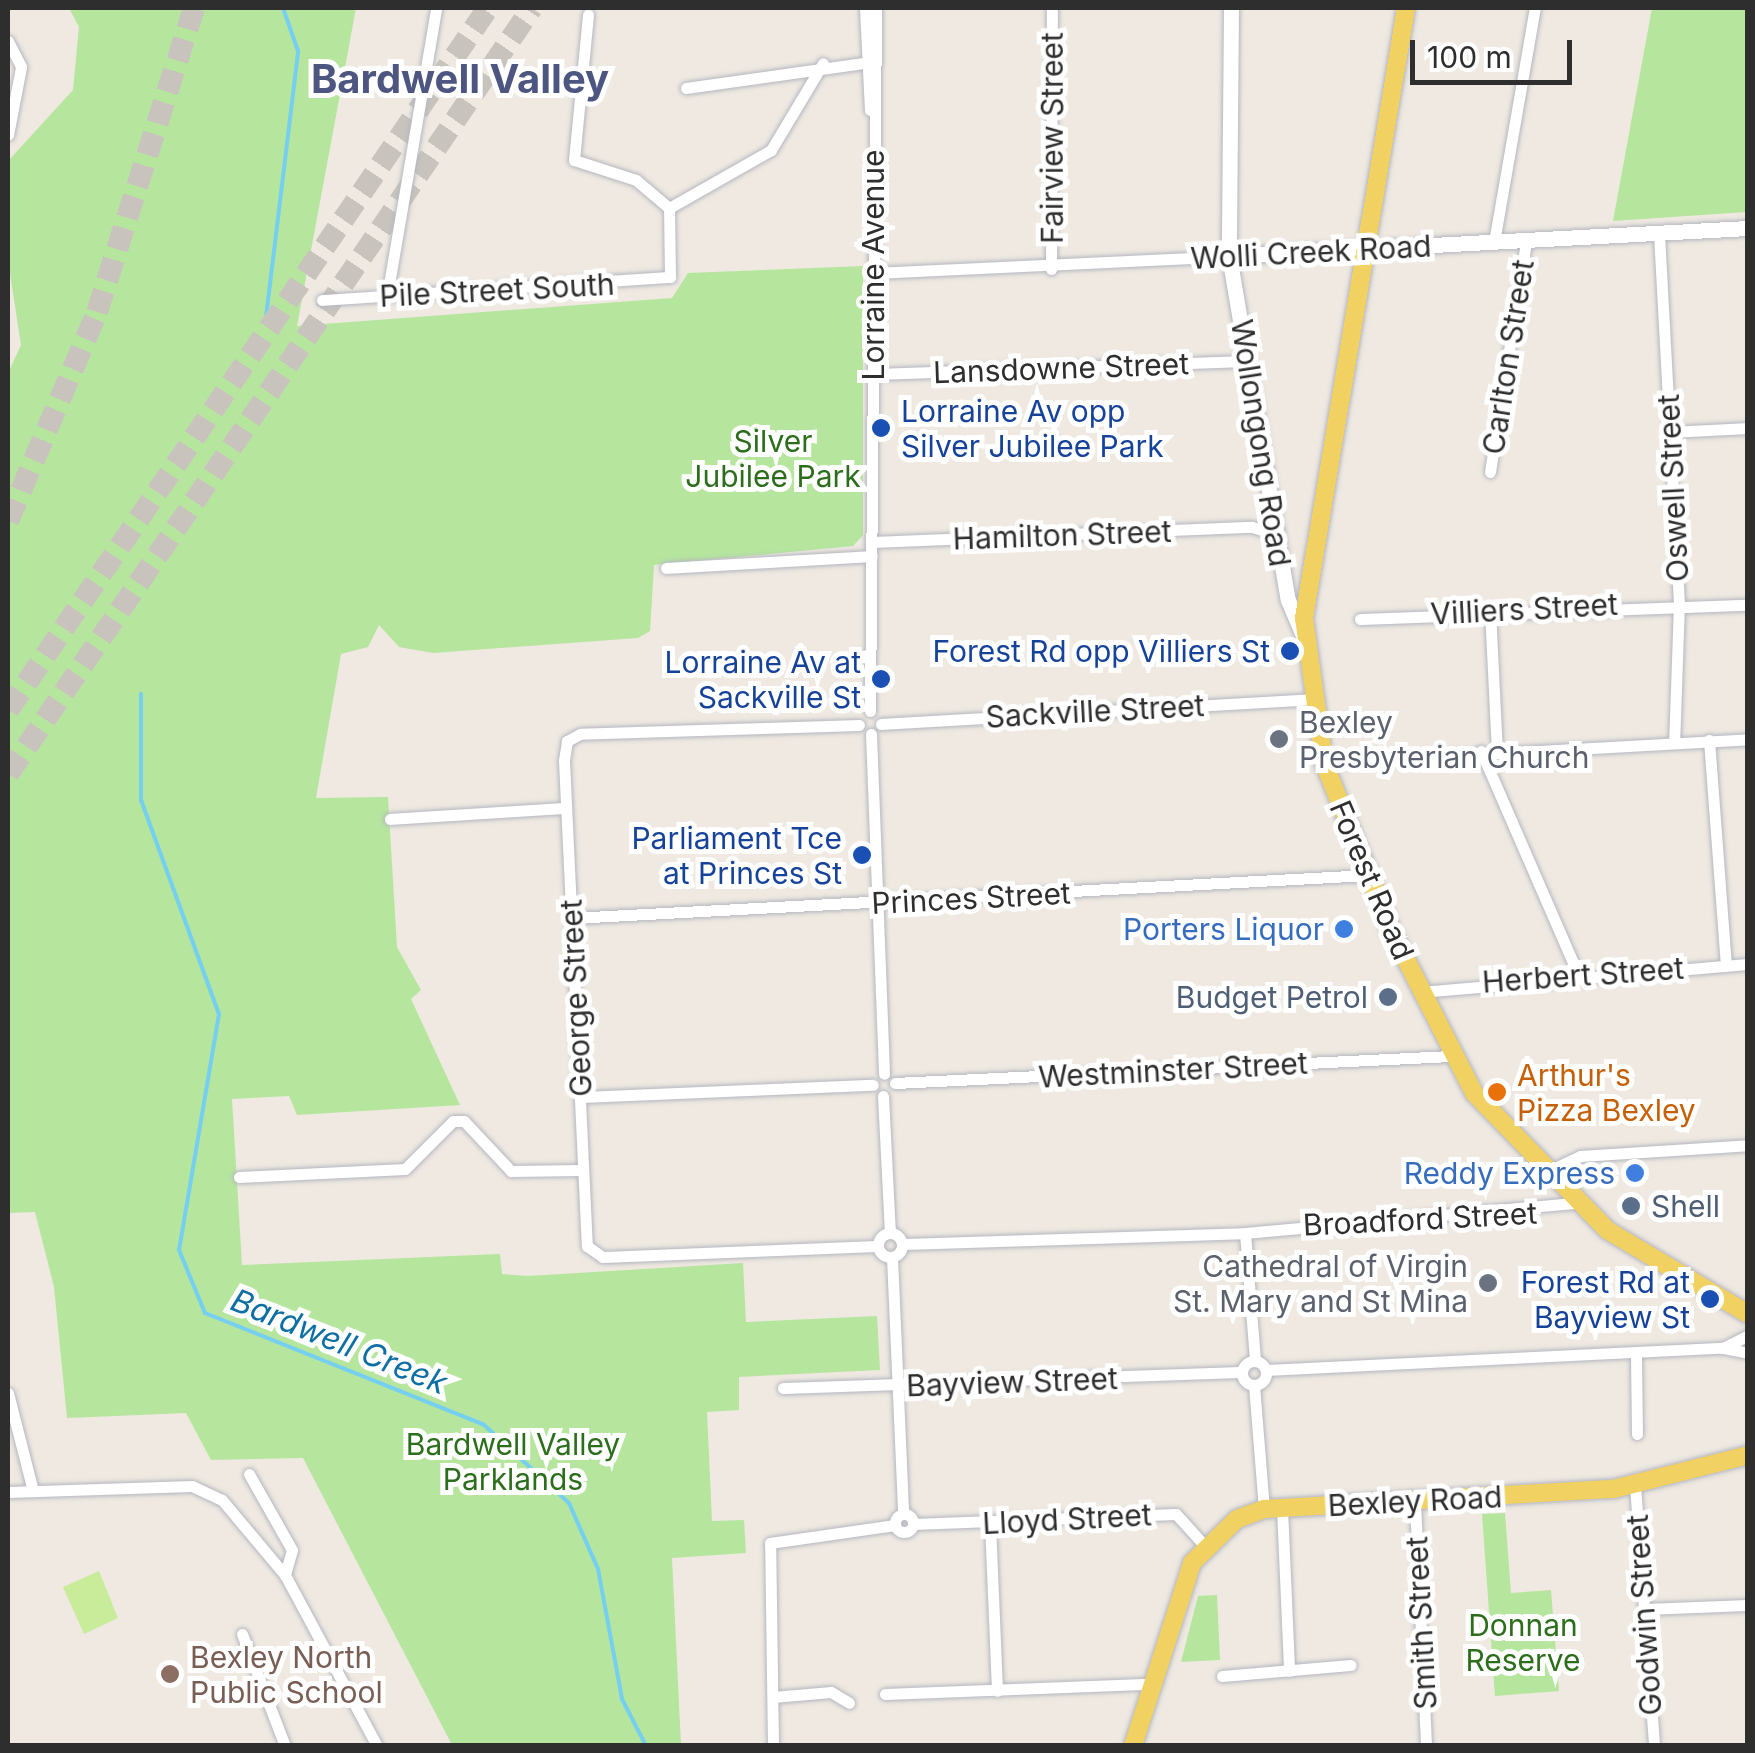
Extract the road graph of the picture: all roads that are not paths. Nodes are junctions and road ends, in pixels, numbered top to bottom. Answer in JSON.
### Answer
{"nodes":[{"id":1,"x":436,"y":8,"type":"edge"},
{"id":2,"x":866,"y":8,"type":"edge"},
{"id":3,"x":876,"y":8,"type":"edge"},
{"id":4,"x":1052,"y":8,"type":"edge"},
{"id":5,"x":1232,"y":8,"type":"edge"},
{"id":6,"x":1406,"y":8,"type":"edge"},
{"id":7,"x":1535,"y":8,"type":"edge"},
{"id":8,"x":588,"y":16,"type":"dead end"},
{"id":9,"x":8,"y":41,"type":"edge"},
{"id":10,"x":823,"y":63,"type":"junction"},
{"id":11,"x":866,"y":63,"type":"junction"},
{"id":12,"x":686,"y":88,"type":"dead end"},
{"id":13,"x":872,"y":119,"type":"junction"},
{"id":14,"x":8,"y":135,"type":"edge"},
{"id":15,"x":669,"y":208,"type":"junction"},
{"id":16,"x":1748,"y":228,"type":"edge"},
{"id":17,"x":1659,"y":234,"type":"junction"},
{"id":18,"x":1526,"y":241,"type":"junction"},
{"id":19,"x":1494,"y":242,"type":"junction"},
{"id":20,"x":1364,"y":250,"type":"junction"},
{"id":21,"x":1229,"y":256,"type":"junction"},
{"id":22,"x":1052,"y":269,"type":"junction"},
{"id":23,"x":874,"y":273,"type":"junction"},
{"id":24,"x":387,"y":296,"type":"junction"},
{"id":25,"x":322,"y":300,"type":"dead end"},
{"id":26,"x":1248,"y":360,"type":"junction"},
{"id":27,"x":874,"y":374,"type":"junction"},
{"id":28,"x":1748,"y":428,"type":"edge"},
{"id":29,"x":1670,"y":432,"type":"junction"},
{"id":30,"x":1490,"y":472,"type":"dead end"},
{"id":31,"x":1273,"y":505,"type":"junction"},
{"id":32,"x":1252,"y":527,"type":"junction"},
{"id":33,"x":1275,"y":534,"type":"junction"},
{"id":34,"x":872,"y":542,"type":"junction"},
{"id":35,"x":872,"y":556,"type":"junction"},
{"id":36,"x":666,"y":568,"type":"dead end"},
{"id":37,"x":1679,"y":603,"type":"junction"},
{"id":38,"x":1748,"y":605,"type":"edge"},
{"id":39,"x":1490,"y":610,"type":"junction"},
{"id":40,"x":1360,"y":619,"type":"dead end"},
{"id":41,"x":1303,"y":636,"type":"junction"},
{"id":42,"x":1310,"y":699,"type":"junction"},
{"id":43,"x":870,"y":711,"type":"junction"},
{"id":44,"x":859,"y":725,"type":"junction"},
{"id":45,"x":876,"y":729,"type":"junction"},
{"id":46,"x":1748,"y":738,"type":"edge"},
{"id":47,"x":1709,"y":740,"type":"junction"},
{"id":48,"x":1674,"y":743,"type":"junction"},
{"id":49,"x":1497,"y":751,"type":"junction"},
{"id":50,"x":1481,"y":752,"type":"junction"},
{"id":51,"x":1324,"y":762,"type":"junction"},
{"id":52,"x":566,"y":808,"type":"junction"},
{"id":53,"x":390,"y":819,"type":"dead end"},
{"id":54,"x":1368,"y":875,"type":"junction"},
{"id":55,"x":875,"y":902,"type":"junction"},
{"id":56,"x":572,"y":918,"type":"junction"},
{"id":57,"x":1748,"y":964,"type":"edge"},
{"id":58,"x":1726,"y":965,"type":"junction"},
{"id":59,"x":1579,"y":976,"type":"junction"},
{"id":60,"x":1420,"y":992,"type":"junction"},
{"id":61,"x":1452,"y":1056,"type":"junction"},
{"id":62,"x":884,"y":1074,"type":"junction"},
{"id":63,"x":895,"y":1084,"type":"junction"},
{"id":64,"x":873,"y":1085,"type":"junction"},
{"id":65,"x":883,"y":1096,"type":"junction"},
{"id":66,"x":582,"y":1097,"type":"junction"},
{"id":67,"x":1748,"y":1145,"type":"edge"},
{"id":68,"x":582,"y":1170,"type":"junction"},
{"id":69,"x":1544,"y":1173,"type":"junction"},
{"id":70,"x":239,"y":1177,"type":"dead end"},
{"id":71,"x":1577,"y":1203,"type":"junction"},
{"id":72,"x":890,"y":1232,"type":"junction"},
{"id":73,"x":1245,"y":1233,"type":"junction"},
{"id":74,"x":902,"y":1244,"type":"junction"},
{"id":75,"x":877,"y":1246,"type":"junction"},
{"id":76,"x":892,"y":1257,"type":"junction"},
{"id":77,"x":1748,"y":1314,"type":"edge"},
{"id":78,"x":1748,"y":1335,"type":"edge"},
{"id":79,"x":1722,"y":1348,"type":"junction"},
{"id":80,"x":1748,"y":1353,"type":"edge"},
{"id":81,"x":1636,"y":1355,"type":"junction"},
{"id":82,"x":1254,"y":1360,"type":"junction"},
{"id":83,"x":1266,"y":1370,"type":"junction"},
{"id":84,"x":1241,"y":1372,"type":"junction"},
{"id":85,"x":1254,"y":1385,"type":"junction"},
{"id":86,"x":897,"y":1387,"type":"junction"},
{"id":87,"x":784,"y":1388,"type":"dead end"},
{"id":88,"x":8,"y":1394,"type":"edge"},
{"id":89,"x":1638,"y":1434,"type":"dead end"},
{"id":90,"x":1748,"y":1455,"type":"edge"},
{"id":91,"x":249,"y":1474,"type":"dead end"},
{"id":92,"x":1635,"y":1485,"type":"junction"},
{"id":93,"x":33,"y":1491,"type":"junction"},
{"id":94,"x":8,"y":1492,"type":"edge"},
{"id":95,"x":1415,"y":1502,"type":"junction"},
{"id":96,"x":1273,"y":1509,"type":"junction"},
{"id":97,"x":899,"y":1520,"type":"junction"},
{"id":98,"x":990,"y":1523,"type":"junction"},
{"id":99,"x":1204,"y":1545,"type":"junction"},
{"id":100,"x":285,"y":1576,"type":"junction"},
{"id":101,"x":1748,"y":1604,"type":"edge"},
{"id":102,"x":1644,"y":1608,"type":"junction"},
{"id":103,"x":242,"y":1634,"type":"dead end"},
{"id":104,"x":1160,"y":1651,"type":"junction"},
{"id":105,"x":1351,"y":1666,"type":"dead end"},
{"id":106,"x":1290,"y":1672,"type":"junction"},
{"id":107,"x":1222,"y":1676,"type":"dead end"},
{"id":108,"x":1144,"y":1684,"type":"junction"},
{"id":109,"x":998,"y":1690,"type":"junction"},
{"id":110,"x":885,"y":1694,"type":"dead end"},
{"id":111,"x":772,"y":1696,"type":"junction"},
{"id":112,"x":849,"y":1703,"type":"dead end"},
{"id":113,"x":285,"y":1746,"type":"edge"},
{"id":114,"x":377,"y":1746,"type":"edge"},
{"id":115,"x":773,"y":1746,"type":"edge"},
{"id":116,"x":1121,"y":1746,"type":"edge"},
{"id":117,"x":1134,"y":1746,"type":"edge"},
{"id":118,"x":1426,"y":1746,"type":"edge"},
{"id":119,"x":1654,"y":1746,"type":"edge"}],
"edges":[{"from":1,"to":24,"type":"street"},
{"from":2,"to":11,"type":"street","name":"Lorraine Avenue"},
{"from":3,"to":13,"type":"street","name":"Lorraine Avenue"},
{"from":4,"to":22,"type":"street","name":"Fairview Street"},
{"from":5,"to":21,"type":"street","name":"Wollongong Road"},
{"from":6,"to":20,"type":"main road","name":"Forest Road"},
{"from":7,"to":19,"type":"street"},
{"from":8,"to":15,"type":"street"},
{"from":9,"to":14,"type":"street"},
{"from":10,"to":11,"type":"street"},
{"from":10,"to":12,"type":"street"},
{"from":10,"to":15,"type":"street"},
{"from":11,"to":13,"type":"street","name":"Lorraine Avenue"},
{"from":13,"to":23,"type":"street","name":"Lorraine Avenue"},
{"from":15,"to":24,"type":"street","name":"Pile Street South"},
{"from":16,"to":17,"type":"street","name":"Wolli Creek Road"},
{"from":17,"to":18,"type":"street","name":"Wolli Creek Road"},
{"from":17,"to":29,"type":"street","name":"Oswell Street"},
{"from":18,"to":19,"type":"street","name":"Wolli Creek Road"},
{"from":18,"to":30,"type":"street","name":"Carlton Street"},
{"from":19,"to":20,"type":"street","name":"Wolli Creek Road"},
{"from":20,"to":21,"type":"street","name":"Wolli Creek Road"},
{"from":20,"to":41,"type":"main road","name":"Forest Road"},
{"from":21,"to":22,"type":"street","name":"Wolli Creek Road"},
{"from":21,"to":26,"type":"street","name":"Wollongong Road"},
{"from":22,"to":23,"type":"street","name":"Wolli Creek Road"},
{"from":23,"to":27,"type":"street","name":"Lorraine Avenue"},
{"from":24,"to":25,"type":"street","name":"Pile Street South"},
{"from":26,"to":27,"type":"street","name":"Lansdowne Street"},
{"from":26,"to":31,"type":"street","name":"Wollongong Road"},
{"from":27,"to":34,"type":"street","name":"Lorraine Avenue"},
{"from":28,"to":29,"type":"street"},
{"from":29,"to":37,"type":"street","name":"Oswell Street"},
{"from":31,"to":32,"type":"street"},
{"from":31,"to":33,"type":"street","name":"Wollongong Road"},
{"from":32,"to":33,"type":"street","name":"Hamilton Street"},
{"from":32,"to":34,"type":"street","name":"Hamilton Street"},
{"from":33,"to":41,"type":"street","name":"Wollongong Road"},
{"from":34,"to":35,"type":"street","name":"Lorraine Avenue"},
{"from":35,"to":36,"type":"street"},
{"from":35,"to":43,"type":"street","name":"Lorraine Avenue"},
{"from":37,"to":38,"type":"street","name":"Villiers Street"},
{"from":37,"to":39,"type":"street","name":"Villiers Street"},
{"from":37,"to":48,"type":"street","name":"Oswell Street"},
{"from":39,"to":40,"type":"street","name":"Villiers Street"},
{"from":39,"to":49,"type":"street"},
{"from":41,"to":42,"type":"main road","name":"Forest Road"},
{"from":42,"to":45,"type":"street","name":"Sackville Street"},
{"from":42,"to":51,"type":"main road","name":"Forest Road"},
{"from":43,"to":44,"type":"street"},
{"from":43,"to":45,"type":"street"},
{"from":44,"to":45,"type":"street"},
{"from":44,"to":52,"type":"street","name":"George Street"},
{"from":45,"to":55,"type":"street"},
{"from":46,"to":47,"type":"street"},
{"from":47,"to":48,"type":"street"},
{"from":47,"to":58,"type":"street"},
{"from":48,"to":49,"type":"street"},
{"from":49,"to":50,"type":"street"},
{"from":50,"to":51,"type":"street"},
{"from":50,"to":59,"type":"street"},
{"from":51,"to":54,"type":"main road","name":"Forest Road"},
{"from":52,"to":53,"type":"street"},
{"from":52,"to":56,"type":"street","name":"George Street"},
{"from":54,"to":55,"type":"street","name":"Princes Street"},
{"from":54,"to":60,"type":"main road","name":"Forest Road"},
{"from":55,"to":56,"type":"street","name":"Princes Street"},
{"from":55,"to":62,"type":"street"},
{"from":56,"to":66,"type":"street","name":"George Street"},
{"from":57,"to":58,"type":"street","name":"Herbert Street"},
{"from":58,"to":59,"type":"street","name":"Herbert Street"},
{"from":59,"to":60,"type":"street","name":"Herbert Street"},
{"from":60,"to":61,"type":"main road","name":"Forest Road"},
{"from":61,"to":63,"type":"street","name":"Westminster Street"},
{"from":61,"to":69,"type":"main road","name":"Forest Road"},
{"from":62,"to":63,"type":"street"},
{"from":62,"to":64,"type":"street"},
{"from":63,"to":65,"type":"street"},
{"from":64,"to":65,"type":"street"},
{"from":64,"to":66,"type":"street"},
{"from":65,"to":72,"type":"street"},
{"from":66,"to":68,"type":"street","name":"George Street"},
{"from":67,"to":69,"type":"street"},
{"from":68,"to":70,"type":"street"},
{"from":68,"to":75,"type":"street","name":"George Street"},
{"from":69,"to":71,"type":"main road","name":"Forest Road"},
{"from":71,"to":73,"type":"street","name":"Broadford Street"},
{"from":71,"to":77,"type":"main road","name":"Forest Road"},
{"from":72,"to":74,"type":"street"},
{"from":72,"to":75,"type":"street"},
{"from":73,"to":74,"type":"street","name":"Broadford Street"},
{"from":73,"to":82,"type":"street"},
{"from":74,"to":76,"type":"street"},
{"from":75,"to":76,"type":"street"},
{"from":76,"to":86,"type":"street"},
{"from":78,"to":79,"type":"street"},
{"from":79,"to":80,"type":"street"},
{"from":79,"to":81,"type":"street"},
{"from":81,"to":83,"type":"street"},
{"from":81,"to":89,"type":"street"},
{"from":82,"to":83,"type":"street"},
{"from":82,"to":84,"type":"street"},
{"from":83,"to":85,"type":"street"},
{"from":84,"to":85,"type":"street"},
{"from":84,"to":86,"type":"street","name":"Bayview Street"},
{"from":85,"to":96,"type":"street"},
{"from":86,"to":87,"type":"street","name":"Bayview Street"},
{"from":86,"to":97,"type":"street"},
{"from":88,"to":93,"type":"street"},
{"from":90,"to":92,"type":"main road","name":"Bexley Road"},
{"from":91,"to":100,"type":"street"},
{"from":92,"to":95,"type":"main road","name":"Bexley Road"},
{"from":92,"to":102,"type":"street","name":"Godwin Street"},
{"from":93,"to":94,"type":"street"},
{"from":93,"to":100,"type":"street"},
{"from":95,"to":96,"type":"main road","name":"Bexley Road"},
{"from":95,"to":118,"type":"street","name":"Smith Street"},
{"from":96,"to":99,"type":"main road","name":"Bexley Road"},
{"from":96,"to":106,"type":"street"},
{"from":97,"to":98,"type":"street","name":"Lloyd Street"},
{"from":97,"to":111,"type":"street"},
{"from":98,"to":99,"type":"street","name":"Lloyd Street"},
{"from":98,"to":109,"type":"street"},
{"from":99,"to":104,"type":"main road"},
{"from":100,"to":114,"type":"street"},
{"from":101,"to":102,"type":"street"},
{"from":102,"to":119,"type":"street","name":"Godwin Street"},
{"from":103,"to":113,"type":"street"},
{"from":104,"to":108,"type":"main road"},
{"from":104,"to":117,"type":"main road"},
{"from":105,"to":106,"type":"street"},
{"from":106,"to":107,"type":"street"},
{"from":108,"to":109,"type":"street"},
{"from":108,"to":116,"type":"main road"},
{"from":109,"to":110,"type":"street"},
{"from":111,"to":112,"type":"street"},
{"from":111,"to":115,"type":"street"}]}
